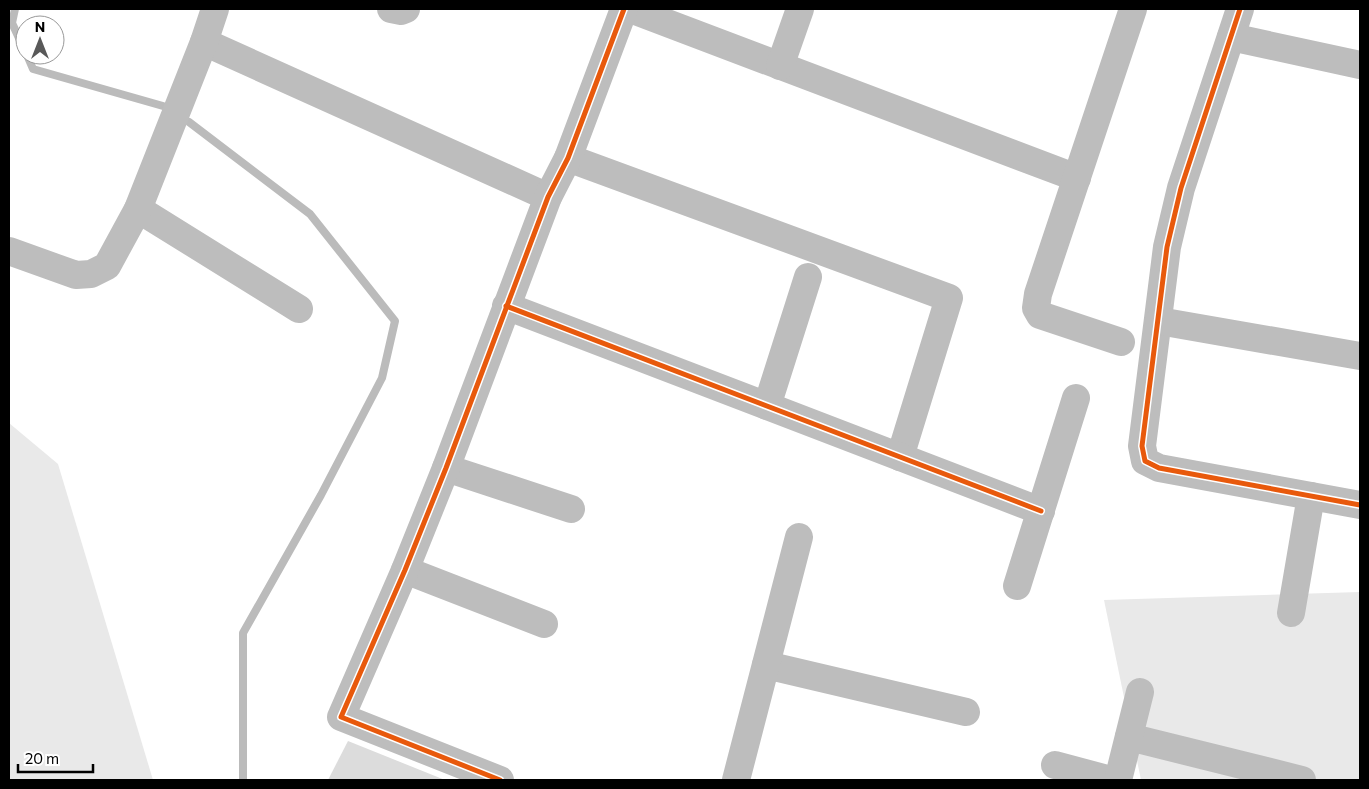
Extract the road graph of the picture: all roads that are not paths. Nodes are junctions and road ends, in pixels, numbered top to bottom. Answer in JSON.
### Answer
{"nodes":[{"id":1,"x":215,"y":9,"type":"edge"},
{"id":2,"x":391,"y":9,"type":"edge"},
{"id":3,"x":406,"y":9,"type":"edge"},
{"id":4,"x":624,"y":9,"type":"edge"},
{"id":5,"x":630,"y":9,"type":"edge"},
{"id":6,"x":800,"y":9,"type":"edge"},
{"id":7,"x":1132,"y":9,"type":"edge"},
{"id":8,"x":1240,"y":9,"type":"edge"},
{"id":9,"x":1231,"y":37,"type":"junction"},
{"id":10,"x":204,"y":42,"type":"junction"},
{"id":11,"x":1360,"y":65,"type":"edge"},
{"id":12,"x":780,"y":66,"type":"junction"},
{"id":13,"x":568,"y":158,"type":"junction"},
{"id":14,"x":1077,"y":178,"type":"junction"},
{"id":15,"x":548,"y":197,"type":"junction"},
{"id":16,"x":138,"y":208,"type":"junction"},
{"id":17,"x":9,"y":251,"type":"edge"},
{"id":18,"x":808,"y":277,"type":"dead end"},
{"id":19,"x":506,"y":306,"type":"junction"},
{"id":20,"x":299,"y":309,"type":"dead end"},
{"id":21,"x":1159,"y":321,"type":"junction"},
{"id":22,"x":1121,"y":342,"type":"dead end"},
{"id":23,"x":1360,"y":356,"type":"edge"},
{"id":24,"x":1076,"y":398,"type":"dead end"},
{"id":25,"x":767,"y":406,"type":"junction"},
{"id":26,"x":900,"y":457,"type":"junction"},
{"id":27,"x":446,"y":468,"type":"junction"},
{"id":28,"x":1311,"y":496,"type":"junction"},
{"id":29,"x":1360,"y":505,"type":"edge"},
{"id":30,"x":571,"y":509,"type":"dead end"},
{"id":31,"x":1041,"y":511,"type":"junction"},
{"id":32,"x":799,"y":537,"type":"dead end"},
{"id":33,"x":405,"y":570,"type":"junction"},
{"id":34,"x":1017,"y":586,"type":"dead end"},
{"id":35,"x":1291,"y":613,"type":"dead end"},
{"id":36,"x":544,"y":624,"type":"dead end"},
{"id":37,"x":766,"y":665,"type":"junction"},
{"id":38,"x":1140,"y":692,"type":"dead end"},
{"id":39,"x":966,"y":712,"type":"dead end"},
{"id":40,"x":1129,"y":737,"type":"junction"},
{"id":41,"x":1055,"y":765,"type":"dead end"},
{"id":42,"x":500,"y":780,"type":"edge"},
{"id":43,"x":736,"y":780,"type":"edge"},
{"id":44,"x":1110,"y":780,"type":"edge"},
{"id":45,"x":1118,"y":780,"type":"edge"},
{"id":46,"x":1302,"y":780,"type":"edge"}],
"edges":[{"from":1,"to":10,"type":"street"},
{"from":2,"to":3,"type":"street"},
{"from":4,"to":13,"type":"street"},
{"from":5,"to":12,"type":"street"},
{"from":6,"to":12,"type":"street"},
{"from":7,"to":14,"type":"street"},
{"from":8,"to":9,"type":"street"},
{"from":9,"to":11,"type":"street"},
{"from":9,"to":21,"type":"street"},
{"from":10,"to":15,"type":"street"},
{"from":10,"to":16,"type":"street"},
{"from":12,"to":14,"type":"street"},
{"from":13,"to":15,"type":"street"},
{"from":13,"to":26,"type":"street"},
{"from":14,"to":22,"type":"street"},
{"from":15,"to":19,"type":"street"},
{"from":16,"to":17,"type":"street"},
{"from":16,"to":20,"type":"street"},
{"from":18,"to":25,"type":"street"},
{"from":19,"to":25,"type":"street"},
{"from":19,"to":27,"type":"street"},
{"from":21,"to":23,"type":"street"},
{"from":21,"to":28,"type":"street"},
{"from":24,"to":31,"type":"street"},
{"from":25,"to":26,"type":"street"},
{"from":26,"to":31,"type":"street"},
{"from":27,"to":30,"type":"street"},
{"from":27,"to":33,"type":"street"},
{"from":28,"to":29,"type":"street"},
{"from":28,"to":35,"type":"street"},
{"from":31,"to":34,"type":"street"},
{"from":32,"to":37,"type":"street"},
{"from":33,"to":36,"type":"street"},
{"from":33,"to":42,"type":"street"},
{"from":37,"to":39,"type":"street"},
{"from":37,"to":43,"type":"street"},
{"from":38,"to":40,"type":"street"},
{"from":40,"to":45,"type":"street"},
{"from":40,"to":46,"type":"street"},
{"from":41,"to":44,"type":"street"}]}
